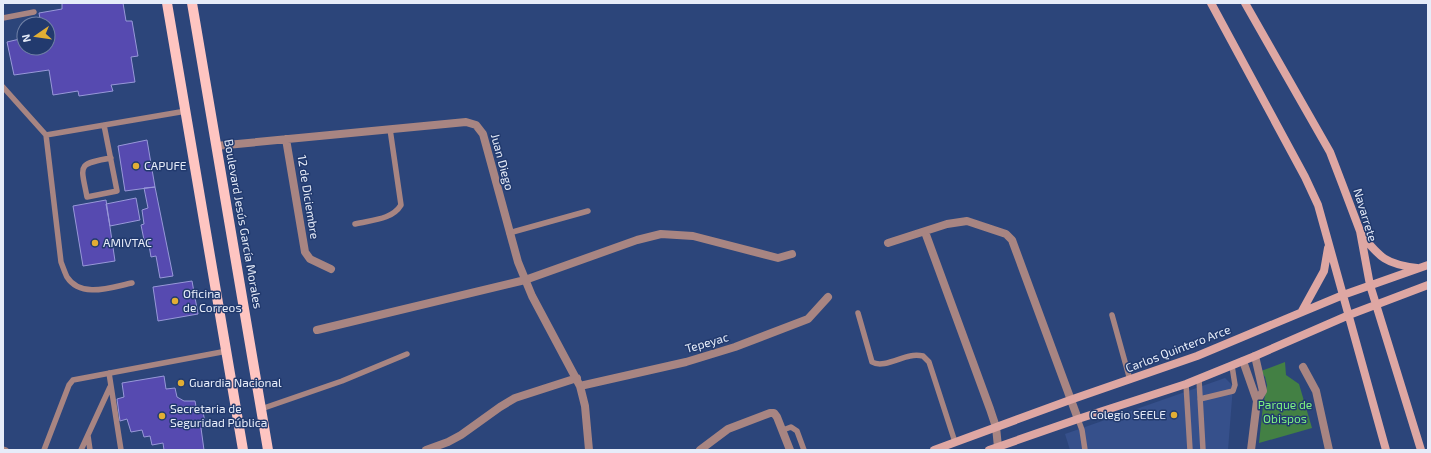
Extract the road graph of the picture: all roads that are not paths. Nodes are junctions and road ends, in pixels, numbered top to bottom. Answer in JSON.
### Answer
{"nodes":[{"id":1,"x":167,"y":3,"type":"edge"},
{"id":2,"x":192,"y":3,"type":"edge"},
{"id":3,"x":1211,"y":3,"type":"edge"},
{"id":4,"x":1245,"y":3,"type":"edge"},
{"id":5,"x":34,"y":12,"type":"dead end"},
{"id":6,"x":3,"y":18,"type":"edge"},
{"id":7,"x":4,"y":89,"type":"edge"},
{"id":8,"x":186,"y":111,"type":"junction"},
{"id":9,"x":104,"y":125,"type":"junction"},
{"id":10,"x":390,"y":129,"type":"junction"},
{"id":11,"x":46,"y":135,"type":"junction"},
{"id":12,"x":286,"y":139,"type":"junction"},
{"id":13,"x":216,"y":146,"type":"junction"},
{"id":14,"x":111,"y":158,"type":"junction"},
{"id":15,"x":588,"y":212,"type":"dead end"},
{"id":16,"x":355,"y":224,"type":"dead end"},
{"id":17,"x":1360,"y":231,"type":"junction"},
{"id":18,"x":925,"y":232,"type":"junction"},
{"id":19,"x":509,"y":233,"type":"junction"},
{"id":20,"x":888,"y":243,"type":"dead end"},
{"id":21,"x":1328,"y":246,"type":"junction"},
{"id":22,"x":792,"y":254,"type":"dead end"},
{"id":23,"x":1428,"y":265,"type":"edge"},
{"id":24,"x":1420,"y":268,"type":"junction"},
{"id":25,"x":331,"y":269,"type":"dead end"},
{"id":26,"x":525,"y":280,"type":"junction"},
{"id":27,"x":132,"y":283,"type":"dead end"},
{"id":28,"x":1370,"y":285,"type":"junction"},
{"id":29,"x":1428,"y":285,"type":"edge"},
{"id":30,"x":1343,"y":295,"type":"junction"},
{"id":31,"x":828,"y":297,"type":"dead end"},
{"id":32,"x":1377,"y":304,"type":"junction"},
{"id":33,"x":1302,"y":312,"type":"junction"},
{"id":34,"x":858,"y":313,"type":"dead end"},
{"id":35,"x":1112,"y":315,"type":"dead end"},
{"id":36,"x":1349,"y":315,"type":"junction"},
{"id":37,"x":317,"y":330,"type":"dead end"},
{"id":38,"x":227,"y":351,"type":"junction"},
{"id":39,"x":407,"y":354,"type":"dead end"},
{"id":40,"x":1256,"y":356,"type":"junction"},
{"id":41,"x":1243,"y":361,"type":"junction"},
{"id":42,"x":1232,"y":366,"type":"junction"},
{"id":43,"x":1303,"y":367,"type":"dead end"},
{"id":44,"x":109,"y":373,"type":"junction"},
{"id":45,"x":577,"y":378,"type":"junction"},
{"id":46,"x":1199,"y":379,"type":"junction"},
{"id":47,"x":1130,"y":380,"type":"junction"},
{"id":48,"x":1186,"y":384,"type":"junction"},
{"id":49,"x":111,"y":386,"type":"junction"},
{"id":50,"x":580,"y":386,"type":"junction"},
{"id":51,"x":1200,"y":399,"type":"junction"},
{"id":52,"x":1070,"y":400,"type":"junction"},
{"id":53,"x":1257,"y":401,"type":"junction"},
{"id":54,"x":261,"y":409,"type":"junction"},
{"id":55,"x":1078,"y":419,"type":"junction"},
{"id":56,"x":996,"y":427,"type":"junction"},
{"id":57,"x":783,"y":430,"type":"junction"},
{"id":58,"x":88,"y":435,"type":"junction"},
{"id":59,"x":955,"y":442,"type":"junction"},
{"id":60,"x":3,"y":449,"type":"edge"},
{"id":61,"x":998,"y":449,"type":"edge"},
{"id":62,"x":6,"y":450,"type":"edge"},
{"id":63,"x":44,"y":450,"type":"edge"},
{"id":64,"x":81,"y":450,"type":"edge"},
{"id":65,"x":90,"y":450,"type":"edge"},
{"id":66,"x":121,"y":450,"type":"edge"},
{"id":67,"x":243,"y":450,"type":"edge"},
{"id":68,"x":268,"y":450,"type":"edge"},
{"id":69,"x":426,"y":450,"type":"edge"},
{"id":70,"x":590,"y":450,"type":"edge"},
{"id":71,"x":700,"y":450,"type":"edge"},
{"id":72,"x":790,"y":450,"type":"edge"},
{"id":73,"x":804,"y":450,"type":"edge"},
{"id":74,"x":934,"y":450,"type":"edge"},
{"id":75,"x":989,"y":450,"type":"edge"},
{"id":76,"x":1086,"y":450,"type":"edge"},
{"id":77,"x":1190,"y":450,"type":"edge"},
{"id":78,"x":1203,"y":450,"type":"edge"},
{"id":79,"x":1251,"y":450,"type":"edge"},
{"id":80,"x":1329,"y":450,"type":"edge"},
{"id":81,"x":1386,"y":450,"type":"edge"},
{"id":82,"x":1421,"y":450,"type":"edge"}],
"edges":[{"from":1,"to":8,"type":"main road"},
{"from":2,"to":13,"type":"main road","name":"Boulevard Jesús García Morales"},
{"from":3,"to":21,"type":"main road"},
{"from":4,"to":17,"type":"main road","name":"Navarrete"},
{"from":5,"to":6,"type":"lane"},
{"from":7,"to":11,"type":"lane"},
{"from":8,"to":9,"type":"lane"},
{"from":8,"to":38,"type":"main road"},
{"from":9,"to":11,"type":"lane"},
{"from":9,"to":14,"type":"lane"},
{"from":10,"to":12,"type":"street","name":"Juan Diego"},
{"from":10,"to":16,"type":"lane"},
{"from":10,"to":19,"type":"street","name":"Juan Diego"},
{"from":11,"to":27,"type":"lane"},
{"from":12,"to":13,"type":"street","name":"Juan Diego"},
{"from":12,"to":25,"type":"street","name":"12 de Diciembre"},
{"from":13,"to":54,"type":"main road","name":"Boulevard Jesús García Morales"},
{"from":14,"to":14,"type":"lane"},
{"from":15,"to":19,"type":"lane"},
{"from":17,"to":24,"type":"main road"},
{"from":17,"to":28,"type":"main road","name":"Navarrete"},
{"from":18,"to":20,"type":"street"},
{"from":18,"to":52,"type":"street"},
{"from":18,"to":56,"type":"street"},
{"from":19,"to":26,"type":"street","name":"Juan Diego"},
{"from":21,"to":30,"type":"main road"},
{"from":21,"to":33,"type":"main road"},
{"from":22,"to":26,"type":"street"},
{"from":23,"to":24,"type":"main road","name":"Carlos Quintero Arce"},
{"from":24,"to":28,"type":"main road","name":"Carlos Quintero Arce"},
{"from":26,"to":37,"type":"street"},
{"from":26,"to":45,"type":"street","name":"Juan Diego"},
{"from":28,"to":30,"type":"main road","name":"Carlos Quintero Arce"},
{"from":28,"to":32,"type":"main road","name":"Navarrete"},
{"from":29,"to":32,"type":"main road"},
{"from":30,"to":33,"type":"main road","name":"Carlos Quintero Arce"},
{"from":30,"to":36,"type":"main road"},
{"from":31,"to":50,"type":"street","name":"Tepeyac"},
{"from":32,"to":36,"type":"main road"},
{"from":32,"to":82,"type":"main road","name":"Navarrete"},
{"from":33,"to":47,"type":"main road","name":"Carlos Quintero Arce"},
{"from":34,"to":59,"type":"lane"},
{"from":35,"to":47,"type":"lane"},
{"from":36,"to":40,"type":"main road"},
{"from":36,"to":81,"type":"main road"},
{"from":38,"to":44,"type":"lane"},
{"from":38,"to":67,"type":"main road"},
{"from":39,"to":54,"type":"lane"},
{"from":40,"to":41,"type":"main road"},
{"from":40,"to":53,"type":"street"},
{"from":41,"to":42,"type":"main road"},
{"from":41,"to":53,"type":"street"},
{"from":42,"to":46,"type":"main road"},
{"from":42,"to":51,"type":"lane"},
{"from":43,"to":80,"type":"street"},
{"from":44,"to":49,"type":"lane"},
{"from":44,"to":63,"type":"lane"},
{"from":45,"to":50,"type":"street","name":"Juan Diego"},
{"from":45,"to":69,"type":"street"},
{"from":46,"to":48,"type":"main road"},
{"from":46,"to":51,"type":"lane"},
{"from":47,"to":52,"type":"main road","name":"Carlos Quintero Arce"},
{"from":48,"to":55,"type":"main road"},
{"from":48,"to":77,"type":"lane"},
{"from":49,"to":58,"type":"lane"},
{"from":49,"to":66,"type":"lane"},
{"from":50,"to":70,"type":"street","name":"Juan Diego"},
{"from":51,"to":78,"type":"lane"},
{"from":52,"to":55,"type":"street"},
{"from":52,"to":56,"type":"main road","name":"Carlos Quintero Arce"},
{"from":53,"to":79,"type":"street"},
{"from":54,"to":68,"type":"main road","name":"Boulevard Jesús García Morales"},
{"from":55,"to":61,"type":"main road"},
{"from":55,"to":76,"type":"lane"},
{"from":56,"to":59,"type":"main road","name":"Carlos Quintero Arce"},
{"from":56,"to":61,"type":"street"},
{"from":57,"to":71,"type":"street"},
{"from":57,"to":72,"type":"street"},
{"from":57,"to":73,"type":"lane"},
{"from":58,"to":64,"type":"lane"},
{"from":58,"to":65,"type":"lane"},
{"from":59,"to":74,"type":"main road","name":"Carlos Quintero Arce"},
{"from":60,"to":62,"type":"lane"},
{"from":61,"to":75,"type":"main road"}]}
